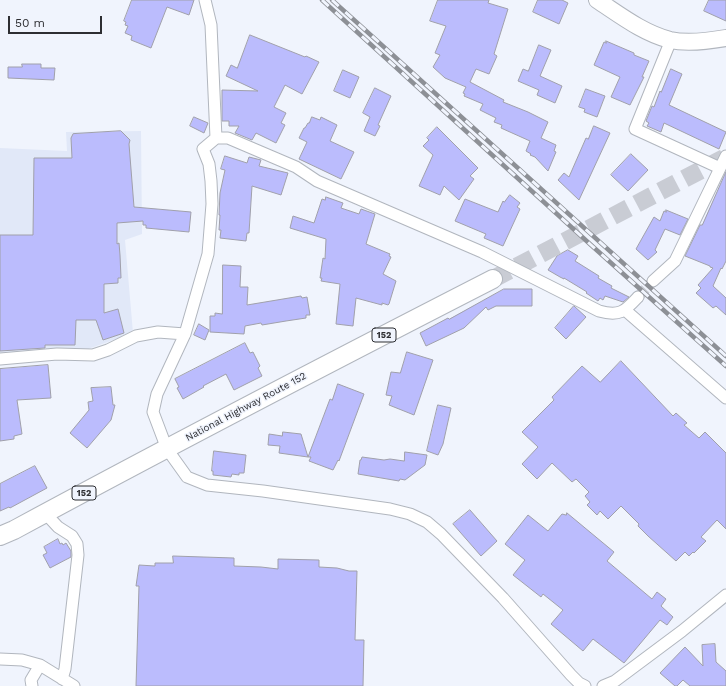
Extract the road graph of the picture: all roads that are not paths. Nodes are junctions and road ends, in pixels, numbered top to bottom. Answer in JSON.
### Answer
{"nodes":[{"id":1,"x":205,"y":0,"type":"edge"},
{"id":2,"x":597,"y":0,"type":"edge"},
{"id":3,"x":726,"y":38,"type":"edge"},
{"id":4,"x":671,"y":40,"type":"junction"},
{"id":5,"x":216,"y":138,"type":"junction"},
{"id":6,"x":726,"y":156,"type":"edge"},
{"id":7,"x":720,"y":168,"type":"junction"},
{"id":8,"x":493,"y":279,"type":"tunnel mouth"},
{"id":9,"x":654,"y":281,"type":"tunnel mouth"},
{"id":10,"x":638,"y":297,"type":"tunnel mouth"},
{"id":11,"x":625,"y":310,"type":"junction"},
{"id":12,"x":185,"y":334,"type":"junction"},
{"id":13,"x":0,"y":359,"type":"edge"},
{"id":14,"x":726,"y":398,"type":"edge"},
{"id":15,"x":167,"y":449,"type":"junction"},
{"id":16,"x":45,"y":513,"type":"junction"},
{"id":17,"x":0,"y":536,"type":"edge"},
{"id":18,"x":726,"y":595,"type":"edge"},
{"id":19,"x":0,"y":659,"type":"edge"},
{"id":20,"x":40,"y":665,"type":"junction"},
{"id":21,"x":62,"y":679,"type":"junction"},
{"id":22,"x":32,"y":686,"type":"edge"},
{"id":23,"x":74,"y":686,"type":"edge"},
{"id":24,"x":585,"y":686,"type":"edge"},
{"id":25,"x":603,"y":686,"type":"edge"}],
"edges":[{"from":1,"to":5,"type":"street"},
{"from":2,"to":4,"type":"main road"},
{"from":3,"to":4,"type":"main road"},
{"from":4,"to":7,"type":"street"},
{"from":5,"to":11,"type":"street"},
{"from":5,"to":12,"type":"street"},
{"from":6,"to":7,"type":"street"},
{"from":7,"to":9,"type":"street"},
{"from":8,"to":15,"type":"highway","name":"National Highway Route 152","number":"152"},
{"from":10,"to":11,"type":"street"},
{"from":11,"to":14,"type":"street"},
{"from":12,"to":13,"type":"street"},
{"from":12,"to":15,"type":"street"},
{"from":15,"to":16,"type":"highway","name":"National Highway Route 152","number":"152"},
{"from":15,"to":24,"type":"street"},
{"from":16,"to":17,"type":"highway","name":"National Highway Route 152","number":"152"},
{"from":16,"to":21,"type":"street"},
{"from":18,"to":25,"type":"street"},
{"from":19,"to":20,"type":"street"},
{"from":20,"to":21,"type":"street"},
{"from":20,"to":22,"type":"street"},
{"from":21,"to":23,"type":"street"}]}
